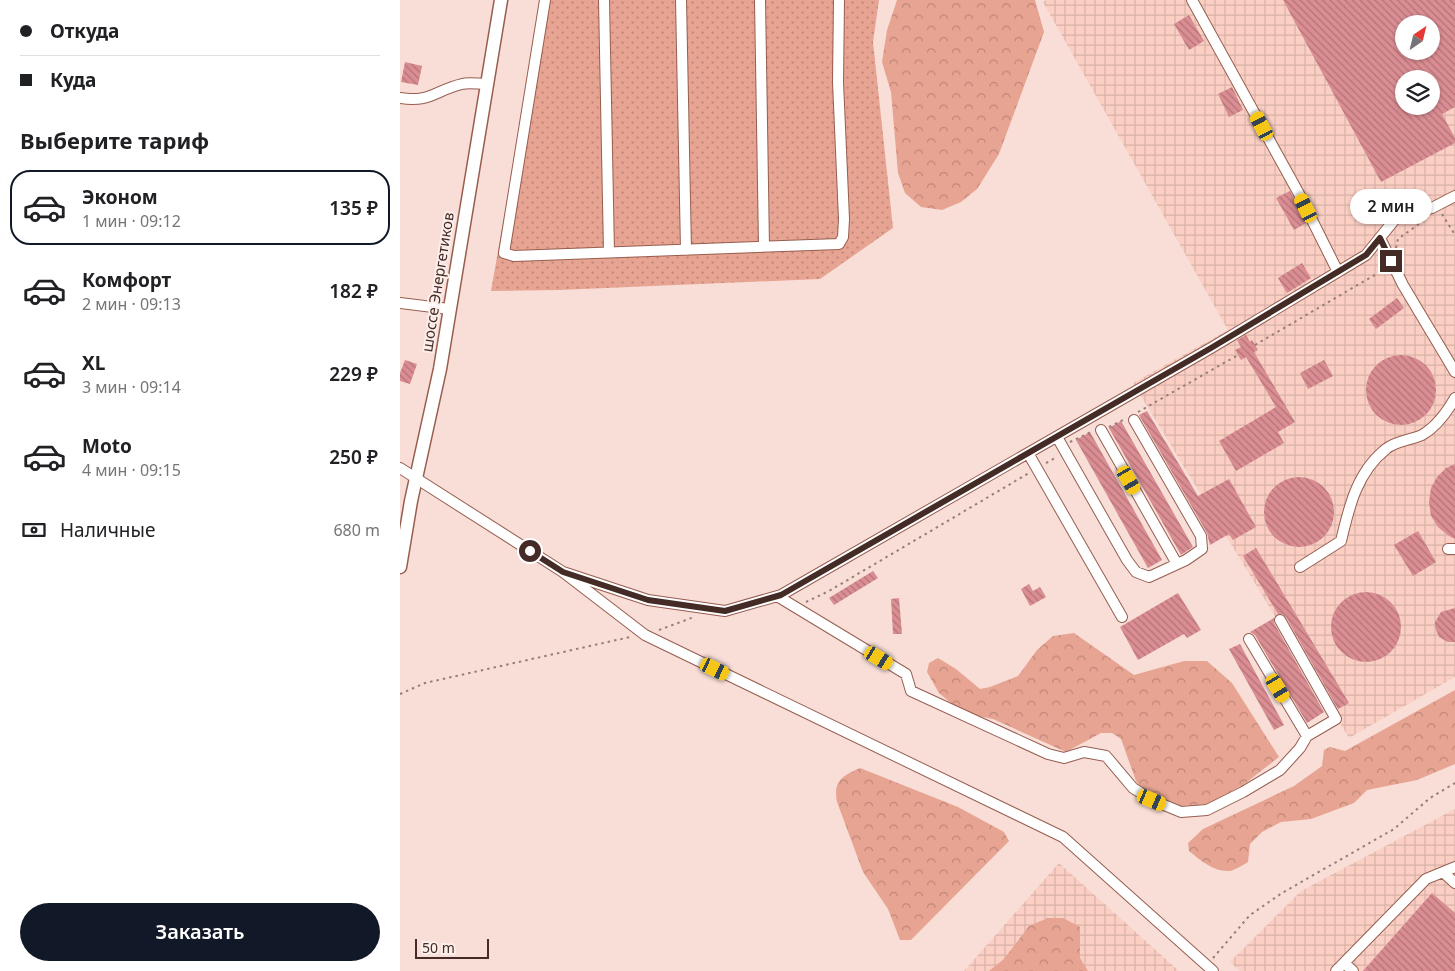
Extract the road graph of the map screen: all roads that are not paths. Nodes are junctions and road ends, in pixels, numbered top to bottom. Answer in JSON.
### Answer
{"nodes":[{"id":1,"x":501,"y":0,"type":"edge"},
{"id":2,"x":545,"y":0,"type":"edge"},
{"id":3,"x":604,"y":0,"type":"edge"},
{"id":4,"x":681,"y":0,"type":"edge"},
{"id":5,"x":760,"y":0,"type":"edge"},
{"id":6,"x":839,"y":0,"type":"edge"},
{"id":7,"x":1192,"y":0,"type":"edge"},
{"id":8,"x":486,"y":84,"type":"junction"},
{"id":9,"x":400,"y":98,"type":"edge"},
{"id":10,"x":1455,"y":196,"type":"edge"},
{"id":11,"x":1380,"y":238,"type":"junction"},
{"id":12,"x":764,"y":246,"type":"junction"},
{"id":13,"x":686,"y":250,"type":"junction"},
{"id":14,"x":609,"y":252,"type":"junction"},
{"id":15,"x":1338,"y":272,"type":"junction"},
{"id":16,"x":400,"y":303,"type":"edge"},
{"id":17,"x":450,"y":308,"type":"junction"},
{"id":18,"x":1455,"y":372,"type":"edge"},
{"id":19,"x":1455,"y":398,"type":"edge"},
{"id":20,"x":1134,"y":420,"type":"dead end"},
{"id":21,"x":1101,"y":430,"type":"road end"},
{"id":22,"x":1057,"y":437,"type":"junction"},
{"id":23,"x":1028,"y":454,"type":"junction"},
{"id":24,"x":400,"y":468,"type":"edge"},
{"id":25,"x":417,"y":478,"type":"junction"},
{"id":26,"x":1177,"y":564,"type":"junction"},
{"id":27,"x":400,"y":567,"type":"edge"},
{"id":28,"x":1300,"y":567,"type":"dead end"},
{"id":29,"x":563,"y":572,"type":"junction"},
{"id":30,"x":777,"y":596,"type":"junction"},
{"id":31,"x":1122,"y":617,"type":"dead end"},
{"id":32,"x":1280,"y":620,"type":"dead end"},
{"id":33,"x":1249,"y":639,"type":"dead end"},
{"id":34,"x":1306,"y":736,"type":"junction"},
{"id":35,"x":1455,"y":867,"type":"edge"},
{"id":36,"x":1444,"y":873,"type":"junction"},
{"id":37,"x":1455,"y":883,"type":"edge"},
{"id":38,"x":1344,"y":962,"type":"junction"},
{"id":39,"x":1210,"y":969,"type":"edge"},
{"id":40,"x":1336,"y":971,"type":"edge"},
{"id":41,"x":1353,"y":971,"type":"edge"}],
"edges":[{"from":1,"to":8,"type":"main road","name":"шоссе Энергетиков"},
{"from":2,"to":14,"type":"street"},
{"from":3,"to":14,"type":"street"},
{"from":4,"to":13,"type":"street"},
{"from":5,"to":12,"type":"street"},
{"from":6,"to":12,"type":"street"},
{"from":7,"to":15,"type":"street"},
{"from":8,"to":9,"type":"street"},
{"from":8,"to":17,"type":"main road","name":"шоссе Энергетиков"},
{"from":10,"to":11,"type":"street"},
{"from":11,"to":15,"type":"street"},
{"from":11,"to":18,"type":"street"},
{"from":12,"to":13,"type":"street"},
{"from":13,"to":14,"type":"street"},
{"from":15,"to":22,"type":"street"},
{"from":16,"to":17,"type":"street"},
{"from":17,"to":25,"type":"main road","name":"шоссе Энергетиков"},
{"from":19,"to":28,"type":"street"},
{"from":20,"to":26,"type":"street"},
{"from":21,"to":26,"type":"street"},
{"from":22,"to":23,"type":"street"},
{"from":22,"to":26,"type":"street"},
{"from":23,"to":30,"type":"street"},
{"from":23,"to":31,"type":"street"},
{"from":24,"to":25,"type":"street"},
{"from":25,"to":27,"type":"main road","name":"шоссе Энергетиков"},
{"from":25,"to":29,"type":"street"},
{"from":29,"to":30,"type":"street"},
{"from":29,"to":39,"type":"street"},
{"from":30,"to":34,"type":"street"},
{"from":32,"to":34,"type":"street"},
{"from":33,"to":34,"type":"street"},
{"from":35,"to":36,"type":"street"},
{"from":36,"to":37,"type":"street"},
{"from":36,"to":38,"type":"street"},
{"from":38,"to":40,"type":"street"},
{"from":38,"to":41,"type":"street"}]}
